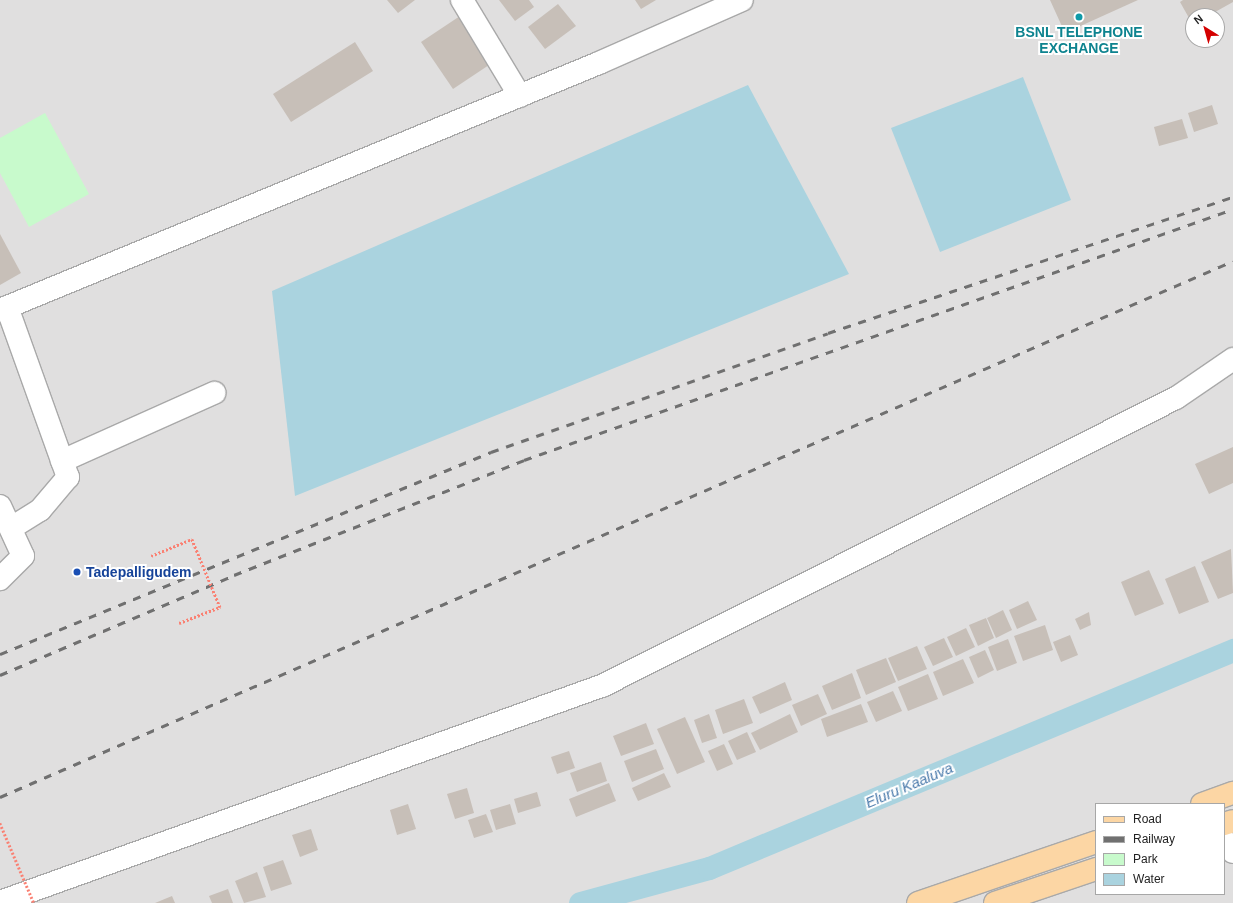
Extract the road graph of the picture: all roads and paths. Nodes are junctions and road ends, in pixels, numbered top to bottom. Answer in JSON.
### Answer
{"nodes":[{"id":1,"x":462,"y":0,"type":"edge"},
{"id":2,"x":742,"y":0,"type":"edge"},
{"id":3,"x":520,"y":96,"type":"junction"},
{"id":4,"x":4,"y":309,"type":"edge"},
{"id":5,"x":1233,"y":359,"type":"edge"},
{"id":6,"x":214,"y":393,"type":"dead end"},
{"id":7,"x":62,"y":460,"type":"junction"},
{"id":8,"x":0,"y":506,"type":"edge"},
{"id":9,"x":11,"y":528,"type":"junction"},
{"id":10,"x":151,"y":556,"type":"dead end"},
{"id":11,"x":0,"y":579,"type":"edge"},
{"id":12,"x":179,"y":623,"type":"dead end"},
{"id":13,"x":1233,"y":793,"type":"edge"},
{"id":14,"x":1205,"y":803,"type":"edge"},
{"id":15,"x":0,"y":823,"type":"edge"},
{"id":16,"x":1225,"y":841,"type":"edge"},
{"id":17,"x":1095,"y":842,"type":"edge"},
{"id":18,"x":1233,"y":852,"type":"edge"},
{"id":19,"x":1095,"y":869,"type":"edge"},
{"id":20,"x":0,"y":902,"type":"edge"},
{"id":21,"x":34,"y":903,"type":"edge"},
{"id":22,"x":918,"y":903,"type":"edge"},
{"id":23,"x":995,"y":903,"type":"edge"}],
"edges":[{"from":1,"to":3,"type":"street"},
{"from":2,"to":3,"type":"street"},
{"from":3,"to":4,"type":"street"},
{"from":4,"to":7,"type":"street"},
{"from":5,"to":20,"type":"street"},
{"from":6,"to":7,"type":"street"},
{"from":7,"to":9,"type":"street"},
{"from":8,"to":9,"type":"street"},
{"from":9,"to":11,"type":"street"},
{"from":10,"to":12,"type":"path","bridge":true},
{"from":13,"to":14,"type":"main road"},
{"from":15,"to":21,"type":"path","bridge":true},
{"from":16,"to":18,"type":"street"},
{"from":17,"to":22,"type":"main road"},
{"from":19,"to":23,"type":"main road"}]}
